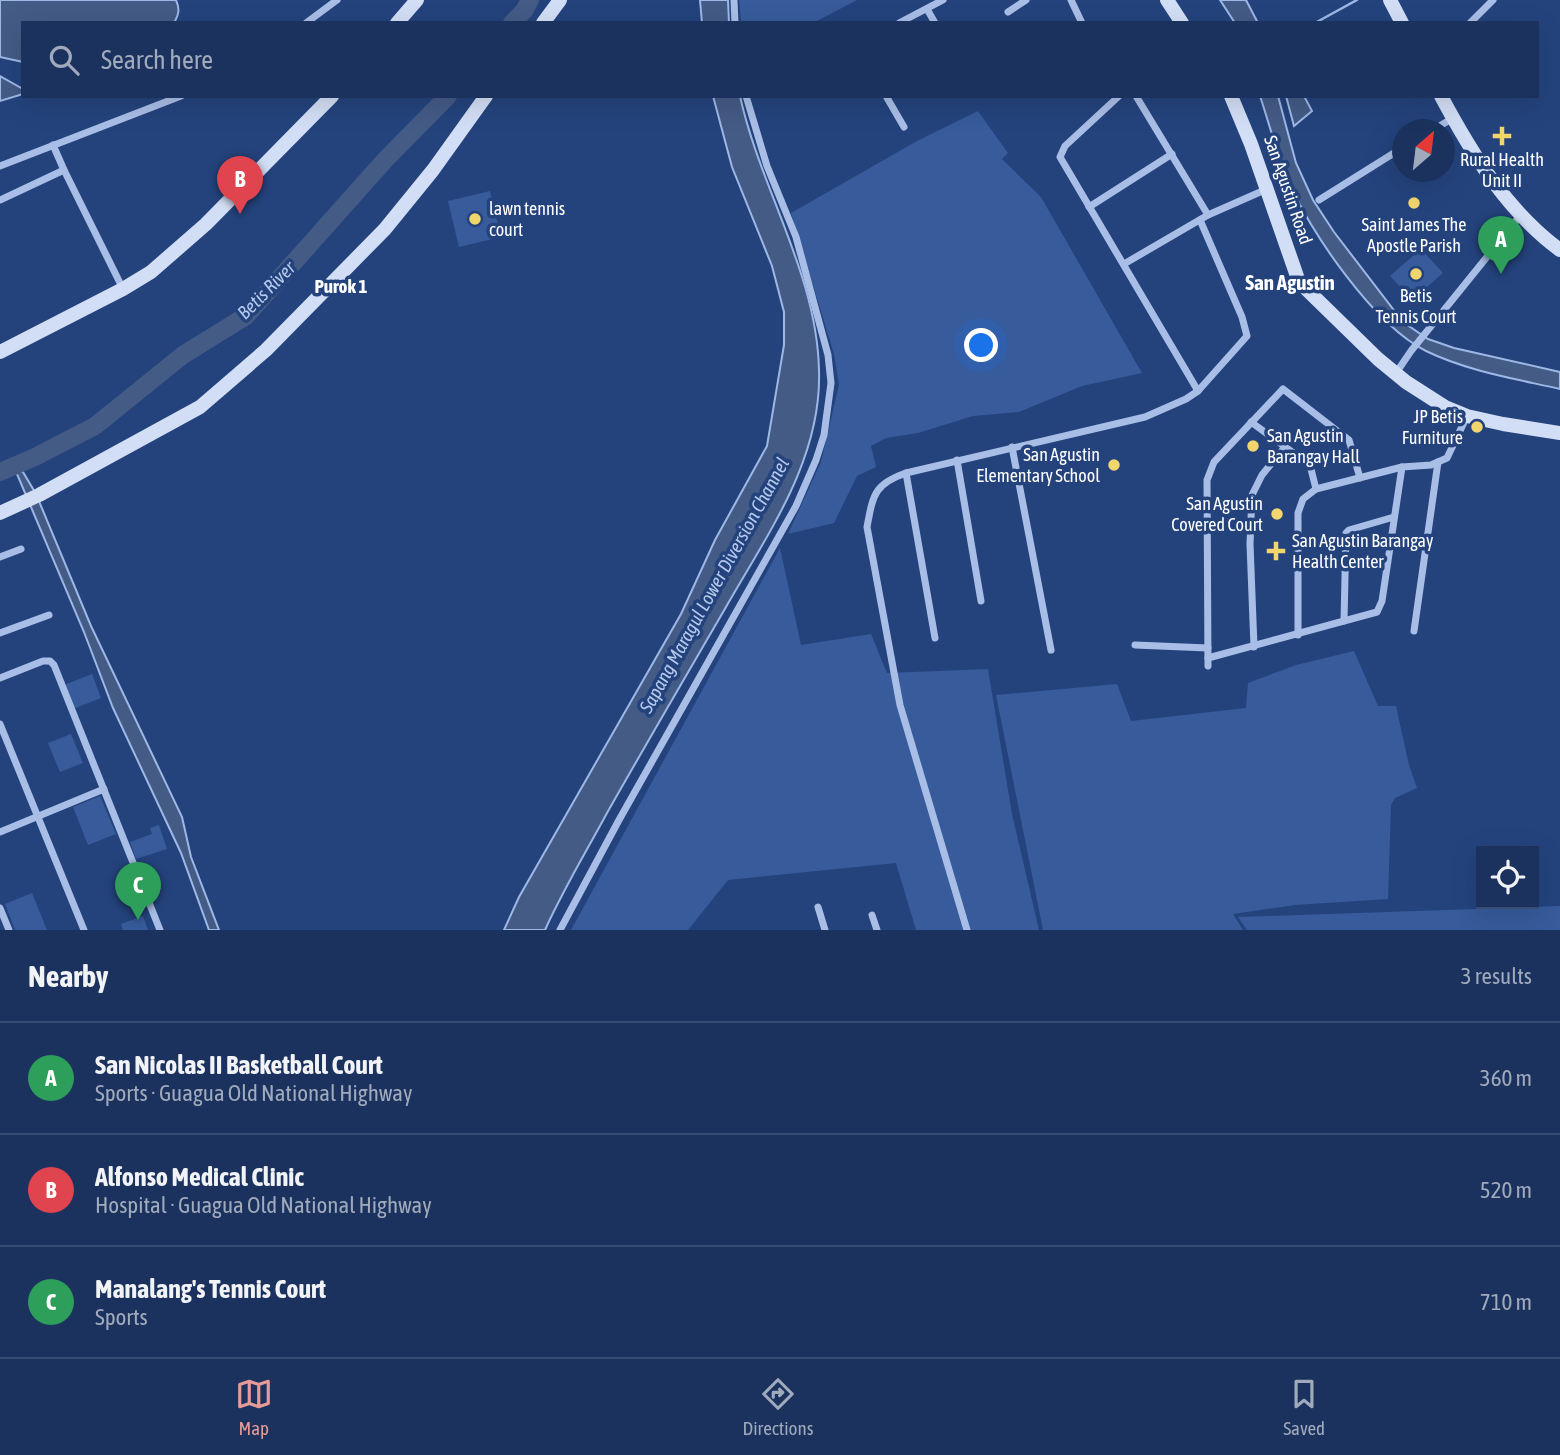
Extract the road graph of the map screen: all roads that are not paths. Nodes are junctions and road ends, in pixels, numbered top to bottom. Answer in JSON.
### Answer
{"nodes":[{"id":1,"x":337,"y":0,"type":"edge"},
{"id":2,"x":417,"y":0,"type":"edge"},
{"id":3,"x":560,"y":0,"type":"edge"},
{"id":4,"x":734,"y":0,"type":"edge"},
{"id":5,"x":943,"y":0,"type":"edge"},
{"id":6,"x":1026,"y":0,"type":"edge"},
{"id":7,"x":1071,"y":0,"type":"edge"},
{"id":8,"x":1167,"y":0,"type":"edge"},
{"id":9,"x":1493,"y":0,"type":"edge"},
{"id":10,"x":1391,"y":1,"type":"edge"},
{"id":11,"x":927,"y":9,"type":"junction"},
{"id":12,"x":1008,"y":12,"type":"dead end"},
{"id":13,"x":309,"y":21,"type":"edge"},
{"id":14,"x":399,"y":21,"type":"edge"},
{"id":15,"x":544,"y":21,"type":"edge"},
{"id":16,"x":735,"y":21,"type":"edge"},
{"id":17,"x":903,"y":21,"type":"edge"},
{"id":18,"x":934,"y":21,"type":"edge"},
{"id":19,"x":1079,"y":21,"type":"edge"},
{"id":20,"x":1181,"y":21,"type":"edge"},
{"id":21,"x":1401,"y":21,"type":"edge"},
{"id":22,"x":1472,"y":21,"type":"edge"},
{"id":23,"x":176,"y":98,"type":"edge"},
{"id":24,"x":330,"y":98,"type":"edge"},
{"id":25,"x":485,"y":98,"type":"edge"},
{"id":26,"x":747,"y":98,"type":"edge"},
{"id":27,"x":887,"y":98,"type":"edge"},
{"id":28,"x":1117,"y":98,"type":"edge"},
{"id":29,"x":1137,"y":98,"type":"edge"},
{"id":30,"x":1232,"y":98,"type":"edge"},
{"id":31,"x":1442,"y":98,"type":"edge"},
{"id":32,"x":1453,"y":118,"type":"joint"},
{"id":33,"x":904,"y":127,"type":"dead end"},
{"id":34,"x":53,"y":145,"type":"junction"},
{"id":35,"x":1172,"y":154,"type":"junction"},
{"id":36,"x":1392,"y":154,"type":"edge"},
{"id":37,"x":0,"y":166,"type":"edge"},
{"id":38,"x":64,"y":170,"type":"junction"},
{"id":39,"x":1267,"y":189,"type":"junction"},
{"id":40,"x":0,"y":200,"type":"edge"},
{"id":41,"x":1319,"y":200,"type":"dead end"},
{"id":42,"x":1089,"y":207,"type":"junction"},
{"id":43,"x":1208,"y":215,"type":"junction"},
{"id":44,"x":1520,"y":216,"type":"junction"},
{"id":45,"x":1200,"y":220,"type":"junction"},
{"id":46,"x":1560,"y":250,"type":"edge"},
{"id":47,"x":1124,"y":264,"type":"junction"},
{"id":48,"x":123,"y":289,"type":"junction"},
{"id":49,"x":0,"y":352,"type":"edge"},
{"id":50,"x":1396,"y":373,"type":"junction"},
{"id":51,"x":1198,"y":391,"type":"junction"},
{"id":52,"x":1467,"y":416,"type":"junction"},
{"id":53,"x":1251,"y":422,"type":"junction"},
{"id":54,"x":1560,"y":433,"type":"edge"},
{"id":55,"x":1012,"y":447,"type":"junction"},
{"id":56,"x":1285,"y":447,"type":"junction"},
{"id":57,"x":957,"y":460,"type":"junction"},
{"id":58,"x":1438,"y":462,"type":"junction"},
{"id":59,"x":1402,"y":467,"type":"junction"},
{"id":60,"x":906,"y":473,"type":"junction"},
{"id":61,"x":1360,"y":478,"type":"junction"},
{"id":62,"x":1316,"y":489,"type":"junction"},
{"id":63,"x":0,"y":513,"type":"edge"},
{"id":64,"x":1394,"y":517,"type":"junction"},
{"id":65,"x":21,"y":549,"type":"dead end"},
{"id":66,"x":0,"y":557,"type":"edge"},
{"id":67,"x":981,"y":601,"type":"dead end"},
{"id":68,"x":49,"y":615,"type":"dead end"},
{"id":69,"x":1344,"y":621,"type":"junction"},
{"id":70,"x":1414,"y":631,"type":"dead end"},
{"id":71,"x":0,"y":633,"type":"edge"},
{"id":72,"x":1298,"y":635,"type":"junction"},
{"id":73,"x":935,"y":638,"type":"dead end"},
{"id":74,"x":1135,"y":645,"type":"dead end"},
{"id":75,"x":1254,"y":647,"type":"junction"},
{"id":76,"x":1208,"y":648,"type":"junction"},
{"id":77,"x":1051,"y":650,"type":"dead end"},
{"id":78,"x":0,"y":678,"type":"edge"},
{"id":79,"x":0,"y":724,"type":"edge"},
{"id":80,"x":104,"y":789,"type":"junction"},
{"id":81,"x":39,"y":816,"type":"junction"},
{"id":82,"x":0,"y":832,"type":"edge"},
{"id":83,"x":818,"y":907,"type":"dead end"},
{"id":84,"x":0,"y":908,"type":"edge"},
{"id":85,"x":872,"y":915,"type":"dead end"},
{"id":86,"x":9,"y":930,"type":"edge"},
{"id":87,"x":84,"y":930,"type":"edge"},
{"id":88,"x":160,"y":930,"type":"edge"},
{"id":89,"x":560,"y":930,"type":"edge"},
{"id":90,"x":825,"y":930,"type":"edge"},
{"id":91,"x":877,"y":930,"type":"edge"},
{"id":92,"x":967,"y":930,"type":"edge"}],
"edges":[{"from":1,"to":13,"type":"street"},
{"from":2,"to":14,"type":"street"},
{"from":3,"to":15,"type":"street"},
{"from":4,"to":16,"type":"street"},
{"from":5,"to":11,"type":"street"},
{"from":6,"to":12,"type":"street"},
{"from":7,"to":19,"type":"street"},
{"from":8,"to":20,"type":"street"},
{"from":9,"to":22,"type":"street"},
{"from":10,"to":21,"type":"street"},
{"from":11,"to":17,"type":"street"},
{"from":11,"to":18,"type":"street"},
{"from":23,"to":34,"type":"street"},
{"from":24,"to":48,"type":"street"},
{"from":25,"to":63,"type":"street"},
{"from":26,"to":89,"type":"street"},
{"from":27,"to":33,"type":"street"},
{"from":28,"to":42,"type":"street"},
{"from":29,"to":35,"type":"street"},
{"from":30,"to":39,"type":"street","name":"San Agustin Road"},
{"from":31,"to":32,"type":"street"},
{"from":32,"to":44,"type":"street"},
{"from":34,"to":37,"type":"street"},
{"from":34,"to":38,"type":"street"},
{"from":35,"to":42,"type":"street"},
{"from":35,"to":43,"type":"street"},
{"from":36,"to":41,"type":"street"},
{"from":38,"to":40,"type":"street"},
{"from":38,"to":48,"type":"street"},
{"from":39,"to":43,"type":"street"},
{"from":39,"to":50,"type":"street","name":"San Agustin Road"},
{"from":42,"to":47,"type":"street"},
{"from":43,"to":45,"type":"street"},
{"from":44,"to":46,"type":"street"},
{"from":44,"to":50,"type":"street"},
{"from":45,"to":47,"type":"street"},
{"from":45,"to":51,"type":"street"},
{"from":47,"to":51,"type":"street"},
{"from":48,"to":49,"type":"street"},
{"from":50,"to":52,"type":"street","name":"San Agustin Road"},
{"from":51,"to":55,"type":"street"},
{"from":52,"to":54,"type":"street","name":"San Agustin Road"},
{"from":52,"to":58,"type":"street"},
{"from":53,"to":56,"type":"street"},
{"from":53,"to":61,"type":"street"},
{"from":53,"to":76,"type":"street"},
{"from":55,"to":57,"type":"street"},
{"from":55,"to":77,"type":"street"},
{"from":56,"to":62,"type":"street"},
{"from":56,"to":75,"type":"street"},
{"from":57,"to":60,"type":"street"},
{"from":57,"to":67,"type":"street"},
{"from":58,"to":59,"type":"street"},
{"from":58,"to":70,"type":"street"},
{"from":59,"to":61,"type":"street"},
{"from":59,"to":64,"type":"street"},
{"from":60,"to":73,"type":"street"},
{"from":60,"to":92,"type":"street"},
{"from":61,"to":62,"type":"street"},
{"from":62,"to":72,"type":"street"},
{"from":64,"to":69,"type":"street"},
{"from":64,"to":69,"type":"street"},
{"from":65,"to":66,"type":"street"},
{"from":68,"to":71,"type":"street"},
{"from":69,"to":72,"type":"street"},
{"from":72,"to":75,"type":"street"},
{"from":74,"to":76,"type":"street"},
{"from":75,"to":76,"type":"street"},
{"from":78,"to":80,"type":"street"},
{"from":79,"to":81,"type":"street"},
{"from":80,"to":81,"type":"street"},
{"from":80,"to":88,"type":"street"},
{"from":81,"to":82,"type":"street"},
{"from":81,"to":87,"type":"street"},
{"from":83,"to":90,"type":"street"},
{"from":84,"to":86,"type":"street"},
{"from":85,"to":91,"type":"street"}]}
